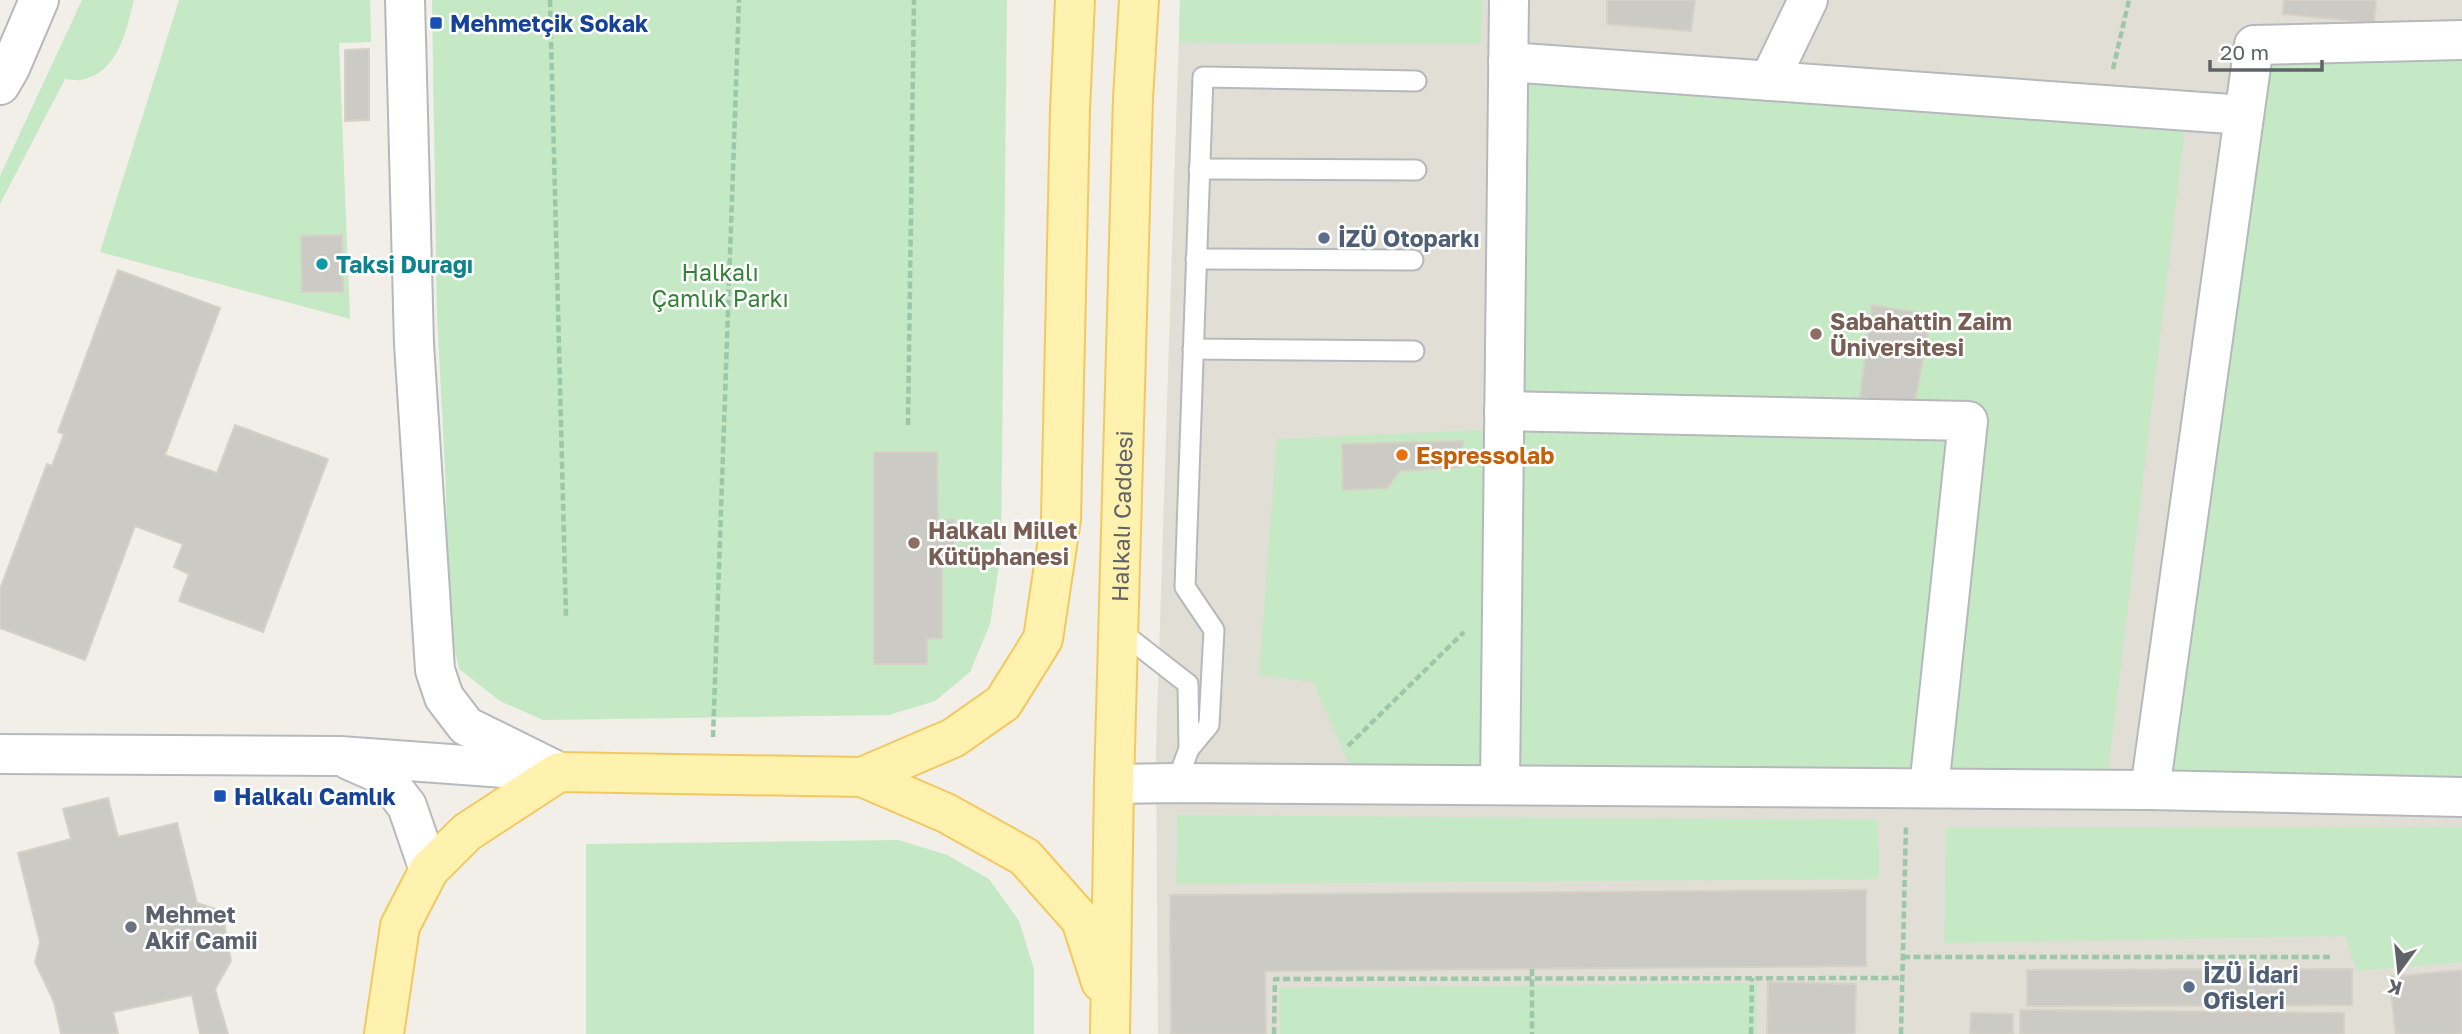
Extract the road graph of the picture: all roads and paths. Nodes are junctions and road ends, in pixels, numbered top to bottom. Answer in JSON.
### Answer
{"nodes":[{"id":1,"x":40,"y":0,"type":"edge"},
{"id":2,"x":405,"y":0,"type":"edge"},
{"id":3,"x":550,"y":0,"type":"edge"},
{"id":4,"x":739,"y":0,"type":"edge"},
{"id":5,"x":914,"y":0,"type":"edge"},
{"id":6,"x":1075,"y":0,"type":"edge"},
{"id":7,"x":1139,"y":0,"type":"edge"},
{"id":8,"x":1509,"y":0,"type":"edge"},
{"id":9,"x":1808,"y":0,"type":"edge"},
{"id":10,"x":2129,"y":0,"type":"edge"},
{"id":11,"x":2462,"y":40,"type":"edge"},
{"id":12,"x":1508,"y":62,"type":"junction"},
{"id":13,"x":3,"y":72,"type":"edge"},
{"id":14,"x":1416,"y":81,"type":"dead end"},
{"id":15,"x":1769,"y":81,"type":"junction"},
{"id":16,"x":2106,"y":104,"type":"junction"},
{"id":17,"x":2244,"y":115,"type":"junction"},
{"id":18,"x":1199,"y":169,"type":"junction"},
{"id":19,"x":1416,"y":170,"type":"dead end"},
{"id":20,"x":1196,"y":259,"type":"junction"},
{"id":21,"x":1413,"y":260,"type":"dead end"},
{"id":22,"x":1193,"y":349,"type":"junction"},
{"id":23,"x":1414,"y":351,"type":"dead end"},
{"id":24,"x":1504,"y":411,"type":"junction"},
{"id":25,"x":908,"y":425,"type":"dead end"},
{"id":26,"x":1503,"y":594,"type":"junction"},
{"id":27,"x":566,"y":617,"type":"dead end"},
{"id":28,"x":1120,"y":631,"type":"junction"},
{"id":29,"x":1212,"y":677,"type":"junction"},
{"id":30,"x":1188,"y":684,"type":"junction"},
{"id":31,"x":6,"y":752,"type":"edge"},
{"id":32,"x":340,"y":757,"type":"junction"},
{"id":33,"x":1182,"y":766,"type":"junction"},
{"id":34,"x":559,"y":772,"type":"junction"},
{"id":35,"x":712,"y":774,"type":"junction"},
{"id":36,"x":862,"y":777,"type":"junction"},
{"id":37,"x":1114,"y":784,"type":"junction"},
{"id":38,"x":1359,"y":785,"type":"junction"},
{"id":39,"x":1500,"y":785,"type":"junction"},
{"id":40,"x":1918,"y":788,"type":"junction"},
{"id":41,"x":2150,"y":790,"type":"junction"},
{"id":42,"x":2462,"y":797,"type":"edge"},
{"id":43,"x":429,"y":870,"type":"junction"},
{"id":44,"x":1903,"y":957,"type":"junction"},
{"id":45,"x":2332,"y":957,"type":"dead end"},
{"id":46,"x":1532,"y":969,"type":"dead end"},
{"id":47,"x":1752,"y":978,"type":"junction"},
{"id":48,"x":1903,"y":978,"type":"junction"},
{"id":49,"x":1532,"y":980,"type":"junction"},
{"id":50,"x":1110,"y":1022,"type":"edge"},
{"id":51,"x":384,"y":1034,"type":"edge"},
{"id":52,"x":1275,"y":1034,"type":"edge"},
{"id":53,"x":1532,"y":1034,"type":"edge"},
{"id":54,"x":1751,"y":1034,"type":"edge"},
{"id":55,"x":1901,"y":1034,"type":"edge"}],
"edges":[{"from":1,"to":13,"type":"street"},
{"from":2,"to":34,"type":"street"},
{"from":3,"to":27,"type":"path"},
{"from":4,"to":35,"type":"path"},
{"from":5,"to":25,"type":"path"},
{"from":6,"to":36,"type":"main road"},
{"from":7,"to":28,"type":"main road","name":"Halkalı Caddesi"},
{"from":8,"to":12,"type":"street"},
{"from":9,"to":15,"type":"street"},
{"from":10,"to":16,"type":"path"},
{"from":11,"to":17,"type":"street"},
{"from":12,"to":15,"type":"street"},
{"from":12,"to":24,"type":"street"},
{"from":14,"to":18,"type":"lane"},
{"from":15,"to":16,"type":"street"},
{"from":16,"to":17,"type":"street"},
{"from":17,"to":41,"type":"street"},
{"from":18,"to":19,"type":"lane"},
{"from":18,"to":20,"type":"lane"},
{"from":20,"to":21,"type":"lane"},
{"from":20,"to":22,"type":"lane"},
{"from":22,"to":23,"type":"lane"},
{"from":22,"to":29,"type":"lane"},
{"from":24,"to":26,"type":"street"},
{"from":24,"to":40,"type":"street"},
{"from":26,"to":38,"type":"path"},
{"from":26,"to":39,"type":"street"},
{"from":28,"to":30,"type":"lane"},
{"from":28,"to":37,"type":"main road","name":"Halkalı Caddesi"},
{"from":29,"to":30,"type":"lane"},
{"from":29,"to":33,"type":"lane"},
{"from":30,"to":33,"type":"lane"},
{"from":31,"to":32,"type":"street"},
{"from":32,"to":34,"type":"street"},
{"from":32,"to":43,"type":"street"},
{"from":33,"to":37,"type":"street"},
{"from":33,"to":38,"type":"street"},
{"from":34,"to":35,"type":"main road"},
{"from":34,"to":43,"type":"main road"},
{"from":35,"to":36,"type":"main road"},
{"from":36,"to":50,"type":"main road"},
{"from":37,"to":50,"type":"main road","name":"Halkalı Caddesi"},
{"from":38,"to":39,"type":"street"},
{"from":39,"to":40,"type":"street"},
{"from":40,"to":41,"type":"street"},
{"from":40,"to":44,"type":"path"},
{"from":41,"to":42,"type":"street"},
{"from":43,"to":51,"type":"main road"},
{"from":44,"to":45,"type":"path"},
{"from":44,"to":48,"type":"path"},
{"from":46,"to":49,"type":"path"},
{"from":47,"to":48,"type":"path"},
{"from":47,"to":49,"type":"path"},
{"from":47,"to":54,"type":"path"},
{"from":48,"to":55,"type":"path"},
{"from":49,"to":52,"type":"path"},
{"from":49,"to":53,"type":"path"}]}
